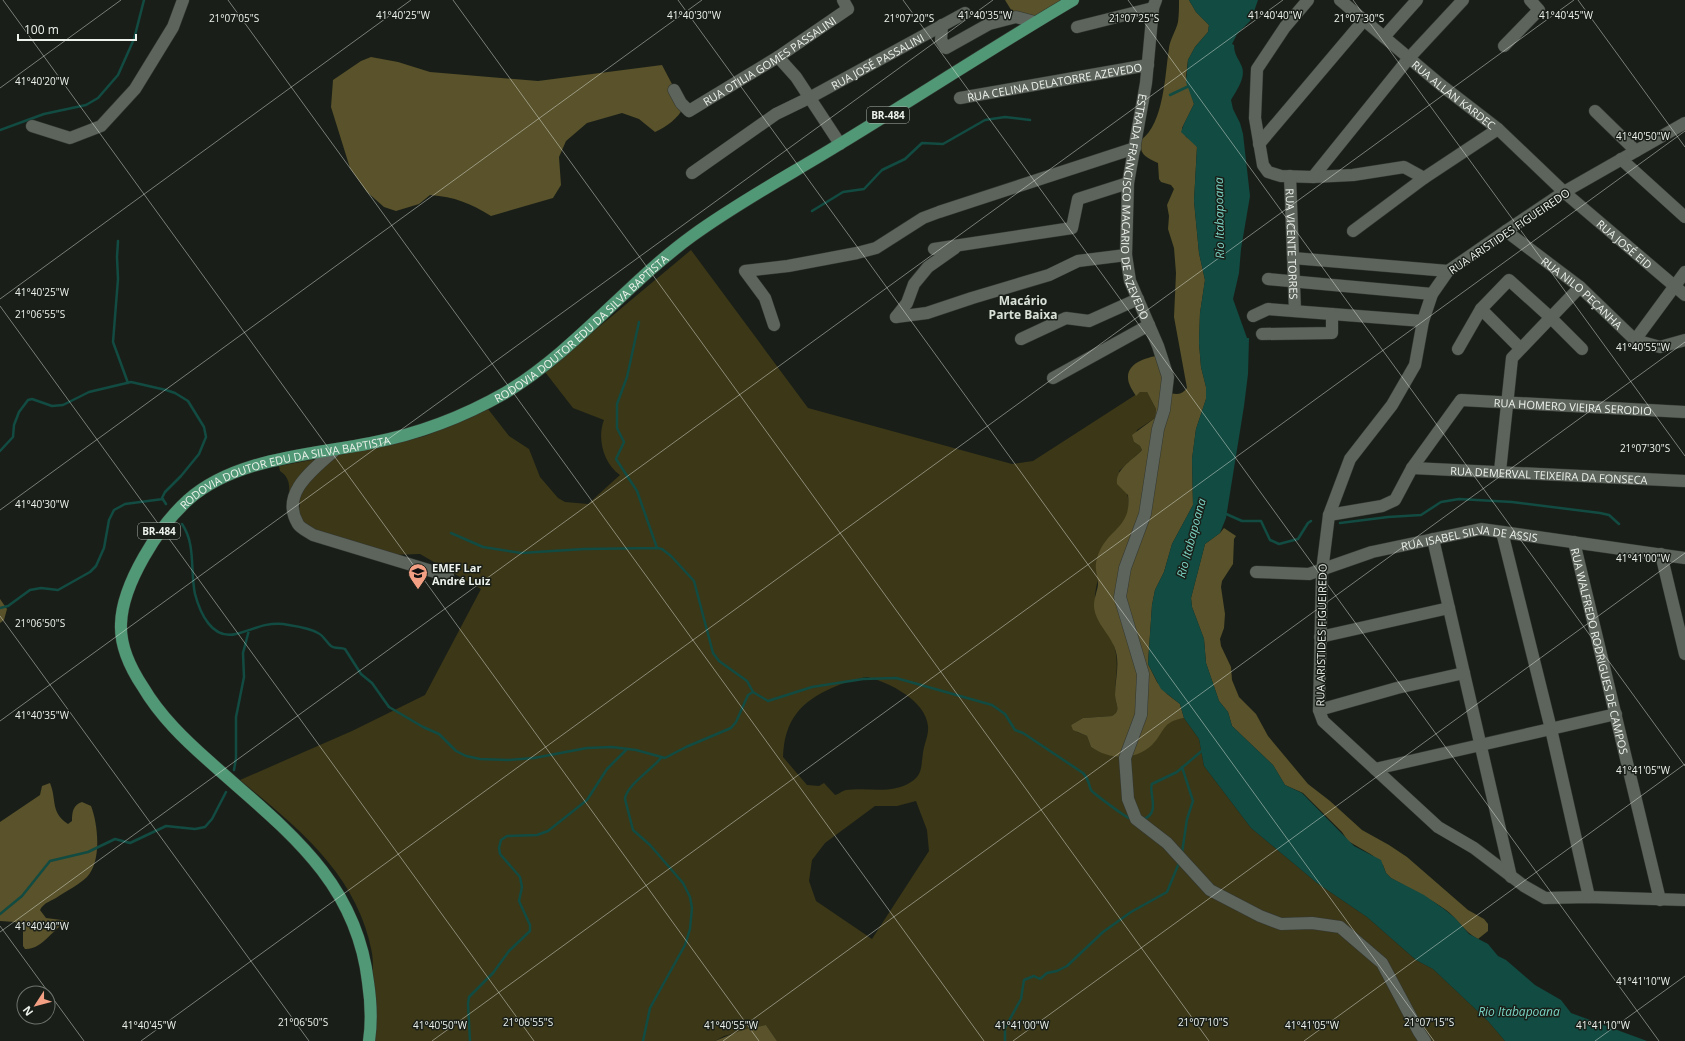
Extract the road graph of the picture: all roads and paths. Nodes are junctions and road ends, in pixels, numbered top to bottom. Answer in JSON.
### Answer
{"nodes":[{"id":1,"x":183,"y":0,"type":"edge"},
{"id":2,"x":1073,"y":0,"type":"edge"},
{"id":3,"x":1308,"y":0,"type":"edge"},
{"id":4,"x":1340,"y":0,"type":"edge"},
{"id":5,"x":1417,"y":0,"type":"edge"},
{"id":6,"x":1463,"y":0,"type":"edge"},
{"id":7,"x":1530,"y":0,"type":"edge"},
{"id":8,"x":846,"y":4,"type":"edge"},
{"id":9,"x":1154,"y":4,"type":"edge"},
{"id":10,"x":1354,"y":4,"type":"edge"},
{"id":11,"x":965,"y":12,"type":"dead end"},
{"id":12,"x":1364,"y":20,"type":"junction"},
{"id":13,"x":1035,"y":22,"type":"junction"},
{"id":14,"x":942,"y":25,"type":"junction"},
{"id":15,"x":1077,"y":27,"type":"dead end"},
{"id":16,"x":1384,"y":37,"type":"junction"},
{"id":17,"x":1504,"y":46,"type":"dead end"},
{"id":18,"x":778,"y":57,"type":"junction"},
{"id":19,"x":1409,"y":58,"type":"junction"},
{"id":20,"x":1148,"y":65,"type":"junction"},
{"id":21,"x":674,"y":90,"type":"dead end"},
{"id":22,"x":811,"y":97,"type":"junction"},
{"id":23,"x":960,"y":98,"type":"dead end"},
{"id":24,"x":1595,"y":111,"type":"dead end"},
{"id":25,"x":1685,"y":123,"type":"edge"},
{"id":26,"x":32,"y":126,"type":"dead end"},
{"id":27,"x":1498,"y":129,"type":"junction"},
{"id":28,"x":840,"y":144,"type":"junction"},
{"id":29,"x":1259,"y":144,"type":"junction"},
{"id":30,"x":1135,"y":148,"type":"junction"},
{"id":31,"x":1636,"y":151,"type":"junction"},
{"id":32,"x":1621,"y":159,"type":"junction"},
{"id":33,"x":692,"y":173,"type":"dead end"},
{"id":34,"x":1290,"y":176,"type":"junction"},
{"id":35,"x":1313,"y":177,"type":"junction"},
{"id":36,"x":1424,"y":178,"type":"junction"},
{"id":37,"x":1128,"y":183,"type":"junction"},
{"id":38,"x":1564,"y":192,"type":"junction"},
{"id":39,"x":1685,"y":217,"type":"edge"},
{"id":40,"x":1353,"y":231,"type":"dead end"},
{"id":41,"x":1506,"y":231,"type":"junction"},
{"id":42,"x":956,"y":247,"type":"junction"},
{"id":43,"x":934,"y":249,"type":"dead end"},
{"id":44,"x":1126,"y":255,"type":"junction"},
{"id":45,"x":1293,"y":258,"type":"junction"},
{"id":46,"x":1448,"y":271,"type":"junction"},
{"id":47,"x":1685,"y":272,"type":"edge"},
{"id":48,"x":1268,"y":279,"type":"dead end"},
{"id":49,"x":1294,"y":282,"type":"junction"},
{"id":50,"x":1674,"y":286,"type":"junction"},
{"id":51,"x":1580,"y":287,"type":"junction"},
{"id":52,"x":1432,"y":294,"type":"junction"},
{"id":53,"x":1685,"y":295,"type":"edge"},
{"id":54,"x":1138,"y":299,"type":"junction"},
{"id":55,"x":1481,"y":309,"type":"junction"},
{"id":56,"x":1295,"y":312,"type":"junction"},
{"id":57,"x":1332,"y":314,"type":"junction"},
{"id":58,"x":1253,"y":316,"type":"dead end"},
{"id":59,"x":1550,"y":317,"type":"junction"},
{"id":60,"x":1423,"y":321,"type":"junction"},
{"id":61,"x":774,"y":325,"type":"dead end"},
{"id":62,"x":1149,"y":325,"type":"junction"},
{"id":63,"x":1262,"y":334,"type":"dead end"},
{"id":64,"x":1021,"y":338,"type":"dead end"},
{"id":65,"x":1635,"y":340,"type":"junction"},
{"id":66,"x":1685,"y":340,"type":"edge"},
{"id":67,"x":1520,"y":348,"type":"junction"},
{"id":68,"x":1458,"y":349,"type":"dead end"},
{"id":69,"x":1582,"y":349,"type":"dead end"},
{"id":70,"x":1053,"y":378,"type":"dead end"},
{"id":71,"x":1508,"y":402,"type":"junction"},
{"id":72,"x":1685,"y":412,"type":"edge"},
{"id":73,"x":335,"y":450,"type":"junction"},
{"id":74,"x":1412,"y":468,"type":"junction"},
{"id":75,"x":1500,"y":471,"type":"junction"},
{"id":76,"x":1685,"y":481,"type":"edge"},
{"id":77,"x":1329,"y":515,"type":"junction"},
{"id":78,"x":1502,"y":532,"type":"junction"},
{"id":79,"x":1433,"y":539,"type":"junction"},
{"id":80,"x":1574,"y":542,"type":"junction"},
{"id":81,"x":1661,"y":554,"type":"junction"},
{"id":82,"x":1685,"y":558,"type":"edge"},
{"id":83,"x":1322,"y":571,"type":"junction"},
{"id":84,"x":1256,"y":572,"type":"dead end"},
{"id":85,"x":448,"y":576,"type":"dead end"},
{"id":86,"x":1449,"y":608,"type":"junction"},
{"id":87,"x":1320,"y":637,"type":"junction"},
{"id":88,"x":1685,"y":654,"type":"edge"},
{"id":89,"x":1464,"y":673,"type":"junction"},
{"id":90,"x":1319,"y":710,"type":"junction"},
{"id":91,"x":1616,"y":714,"type":"junction"},
{"id":92,"x":1551,"y":729,"type":"junction"},
{"id":93,"x":1481,"y":745,"type":"junction"},
{"id":94,"x":1375,"y":769,"type":"junction"},
{"id":95,"x":1511,"y":877,"type":"junction"},
{"id":96,"x":1589,"y":897,"type":"junction"},
{"id":97,"x":1660,"y":900,"type":"junction"},
{"id":98,"x":1685,"y":900,"type":"edge"},
{"id":99,"x":369,"y":1041,"type":"edge"},
{"id":100,"x":1425,"y":1041,"type":"edge"}],
"edges":[{"from":1,"to":26,"type":"street"},
{"from":2,"to":13,"type":"main road","number":"BR-484"},
{"from":3,"to":29,"type":"street"},
{"from":4,"to":10,"type":"street","name":"RUA ALLAN KARDEC"},
{"from":5,"to":16,"type":"street"},
{"from":6,"to":19,"type":"street"},
{"from":7,"to":17,"type":"street"},
{"from":8,"to":18,"type":"street","name":"RUA OTILIA GOMES PASSALINI"},
{"from":9,"to":15,"type":"street"},
{"from":9,"to":20,"type":"street","name":"ESTRADA FRANCISCO MACARIO DE AZEVEDO"},
{"from":10,"to":12,"type":"street","name":"RUA ALLAN KARDEC"},
{"from":11,"to":14,"type":"street","name":"RUA JOSÉ PASSALINI"},
{"from":12,"to":16,"type":"street","name":"RUA ALLAN KARDEC"},
{"from":12,"to":29,"type":"street"},
{"from":13,"to":14,"type":"street"},
{"from":13,"to":28,"type":"main road","number":"BR-484"},
{"from":14,"to":22,"type":"street","name":"RUA JOSÉ PASSALINI"},
{"from":16,"to":19,"type":"street","name":"RUA ALLAN KARDEC"},
{"from":18,"to":21,"type":"street","name":"RUA OTILIA GOMES PASSALINI"},
{"from":18,"to":22,"type":"street"},
{"from":19,"to":27,"type":"street","name":"RUA ALLAN KARDEC"},
{"from":19,"to":35,"type":"street"},
{"from":20,"to":23,"type":"street","name":"RUA CELINA DELATORRE AZEVEDO"},
{"from":20,"to":30,"type":"street","name":"ESTRADA FRANCISCO MACARIO DE AZEVEDO"},
{"from":22,"to":28,"type":"street"},
{"from":22,"to":33,"type":"street","name":"RUA JOSÉ PASSALINI"},
{"from":24,"to":31,"type":"street"},
{"from":25,"to":31,"type":"street","name":"RUA ARISTIDES FIGUEIREDO"},
{"from":27,"to":36,"type":"street"},
{"from":27,"to":38,"type":"street","name":"RUA ALLAN KARDEC"},
{"from":28,"to":73,"type":"main road","name":"RODOVIA DOUTOR EDU DA SILVA BAPTISTA","number":"BR-484"},
{"from":29,"to":34,"type":"street"},
{"from":30,"to":37,"type":"street","name":"ESTRADA FRANCISCO MACARIO DE AZEVEDO"},
{"from":30,"to":61,"type":"street"},
{"from":31,"to":32,"type":"street","name":"RUA ARISTIDES FIGUEIREDO"},
{"from":32,"to":38,"type":"street","name":"RUA ARISTIDES FIGUEIREDO"},
{"from":32,"to":39,"type":"street"},
{"from":34,"to":35,"type":"street"},
{"from":34,"to":45,"type":"street","name":"RUA VICENTE TORRES"},
{"from":35,"to":36,"type":"street"},
{"from":36,"to":40,"type":"street"},
{"from":37,"to":42,"type":"street"},
{"from":37,"to":44,"type":"street","name":"ESTRADA FRANCISCO MACARIO DE AZEVEDO"},
{"from":38,"to":41,"type":"street","name":"RUA ARISTIDES FIGUEIREDO"},
{"from":38,"to":50,"type":"street","name":"RUA JOSÉ EID"},
{"from":41,"to":46,"type":"street","name":"RUA ARISTIDES FIGUEIREDO"},
{"from":41,"to":51,"type":"street","name":"RUA NILO PEÇANHA"},
{"from":42,"to":43,"type":"street"},
{"from":42,"to":44,"type":"street"},
{"from":44,"to":54,"type":"street","name":"ESTRADA FRANCISCO MACARIO DE AZEVEDO"},
{"from":45,"to":46,"type":"street"},
{"from":45,"to":49,"type":"street","name":"RUA VICENTE TORRES"},
{"from":46,"to":52,"type":"street","name":"RUA ARISTIDES FIGUEIREDO"},
{"from":47,"to":50,"type":"street"},
{"from":48,"to":49,"type":"street"},
{"from":49,"to":52,"type":"street"},
{"from":49,"to":56,"type":"street","name":"RUA VICENTE TORRES"},
{"from":50,"to":53,"type":"street","name":"RUA JOSÉ EID"},
{"from":50,"to":65,"type":"street"},
{"from":51,"to":59,"type":"street"},
{"from":51,"to":65,"type":"street","name":"RUA NILO PEÇANHA"},
{"from":52,"to":60,"type":"street","name":"RUA ARISTIDES FIGUEIREDO"},
{"from":54,"to":62,"type":"street","name":"ESTRADA FRANCISCO MACARIO DE AZEVEDO"},
{"from":54,"to":64,"type":"street"},
{"from":55,"to":59,"type":"street"},
{"from":55,"to":67,"type":"street"},
{"from":55,"to":68,"type":"street"},
{"from":56,"to":57,"type":"street"},
{"from":56,"to":58,"type":"street"},
{"from":57,"to":60,"type":"street"},
{"from":57,"to":63,"type":"street"},
{"from":59,"to":67,"type":"street"},
{"from":59,"to":69,"type":"street"},
{"from":60,"to":77,"type":"street","name":"RUA ARISTIDES FIGUEIREDO"},
{"from":62,"to":70,"type":"street"},
{"from":62,"to":100,"type":"street","name":"ESTRADA FRANCISCO MACARIO DE AZEVEDO"},
{"from":65,"to":66,"type":"street","name":"RUA NILO PEÇANHA"},
{"from":67,"to":71,"type":"street"},
{"from":71,"to":72,"type":"street","name":"RUA HOMERO VIEIRA SERODIO"},
{"from":71,"to":74,"type":"street","name":"RUA HOMERO VIEIRA SERODIO"},
{"from":71,"to":75,"type":"street"},
{"from":73,"to":85,"type":"street"},
{"from":73,"to":99,"type":"main road","name":"RODOVIA DOUTOR EDU DA SILVA BAPTISTA","number":"BR-484"},
{"from":74,"to":75,"type":"street","name":"RUA DEMERVAL TEIXEIRA DA FONSECA"},
{"from":74,"to":77,"type":"street"},
{"from":75,"to":76,"type":"street","name":"RUA DEMERVAL TEIXEIRA DA FONSECA"},
{"from":77,"to":83,"type":"street","name":"RUA ARISTIDES FIGUEIREDO"},
{"from":78,"to":79,"type":"street","name":"RUA ISABEL SILVA DE ASSIS"},
{"from":78,"to":80,"type":"street","name":"RUA ISABEL SILVA DE ASSIS"},
{"from":78,"to":92,"type":"street"},
{"from":79,"to":83,"type":"street","name":"RUA ISABEL SILVA DE ASSIS"},
{"from":79,"to":86,"type":"street"},
{"from":80,"to":81,"type":"street","name":"RUA ISABEL SILVA DE ASSIS"},
{"from":80,"to":91,"type":"street","name":"RUA WALFREDO RODRIGUES DE CAMPOS"},
{"from":81,"to":82,"type":"street","name":"RUA ISABEL SILVA DE ASSIS"},
{"from":81,"to":88,"type":"street"},
{"from":83,"to":84,"type":"street","name":"RUA ISABEL SILVA DE ASSIS"},
{"from":83,"to":87,"type":"street","name":"RUA ARISTIDES FIGUEIREDO"},
{"from":86,"to":87,"type":"street"},
{"from":86,"to":89,"type":"street"},
{"from":87,"to":90,"type":"street","name":"RUA ARISTIDES FIGUEIREDO"},
{"from":89,"to":90,"type":"street"},
{"from":89,"to":93,"type":"street"},
{"from":90,"to":94,"type":"street","name":"RUA ARISTIDES FIGUEIREDO"},
{"from":91,"to":92,"type":"street"},
{"from":91,"to":97,"type":"street","name":"RUA WALFREDO RODRIGUES DE CAMPOS"},
{"from":92,"to":93,"type":"street"},
{"from":92,"to":96,"type":"street"},
{"from":93,"to":94,"type":"street"},
{"from":93,"to":95,"type":"street"},
{"from":94,"to":95,"type":"street","name":"RUA ARISTIDES FIGUEIREDO"},
{"from":95,"to":96,"type":"street","name":"RUA ARISTIDES FIGUEIREDO"},
{"from":96,"to":97,"type":"street","name":"RUA ARISTIDES FIGUEIREDO"},
{"from":97,"to":98,"type":"street","name":"RUA ARISTIDES FIGUEIREDO"}]}
